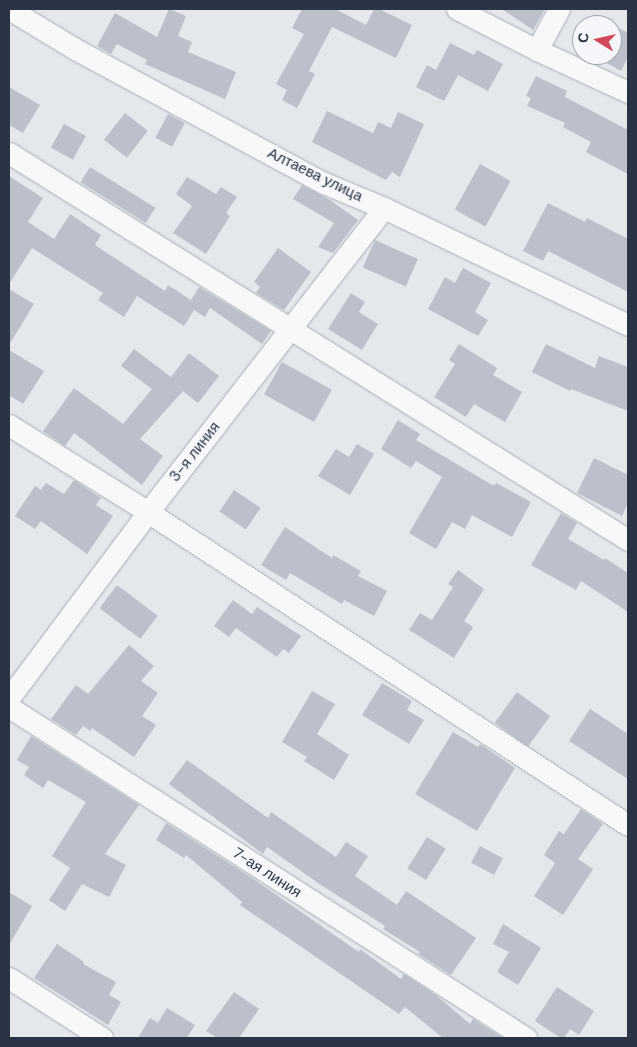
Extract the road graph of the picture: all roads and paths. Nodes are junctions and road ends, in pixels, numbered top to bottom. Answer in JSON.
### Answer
{"nodes":[{"id":1,"x":9,"y":9,"type":"edge"},
{"id":2,"x":457,"y":9,"type":"edge"},
{"id":3,"x":559,"y":9,"type":"edge"},
{"id":4,"x":537,"y":50,"type":"junction"},
{"id":5,"x":628,"y":92,"type":"edge"},
{"id":6,"x":9,"y":152,"type":"edge"},
{"id":7,"x":384,"y":208,"type":"junction"},
{"id":8,"x":628,"y":325,"type":"edge"},
{"id":9,"x":290,"y":330,"type":"junction"},
{"id":10,"x":9,"y":425,"type":"edge"},
{"id":11,"x":148,"y":512,"type":"junction"},
{"id":12,"x":628,"y":540,"type":"edge"},
{"id":13,"x":9,"y":698,"type":"edge"},
{"id":14,"x":9,"y":707,"type":"edge"},
{"id":15,"x":628,"y":825,"type":"edge"},
{"id":16,"x":9,"y":978,"type":"edge"},
{"id":17,"x":102,"y":1038,"type":"edge"},
{"id":18,"x":526,"y":1038,"type":"edge"}],
"edges":[{"from":1,"to":7,"type":"street","name":"Алтаева улица"},
{"from":2,"to":4,"type":"street"},
{"from":3,"to":4,"type":"street"},
{"from":4,"to":5,"type":"street"},
{"from":6,"to":9,"type":"street"},
{"from":7,"to":8,"type":"street","name":"Алтаева улица"},
{"from":7,"to":9,"type":"street","name":"3-я линия"},
{"from":9,"to":11,"type":"street","name":"3-я линия"},
{"from":9,"to":12,"type":"street"},
{"from":10,"to":11,"type":"street"},
{"from":11,"to":13,"type":"street","name":"3-я линия"},
{"from":11,"to":15,"type":"street"},
{"from":14,"to":18,"type":"street","name":"7-ая линия"},
{"from":16,"to":17,"type":"street"}]}
